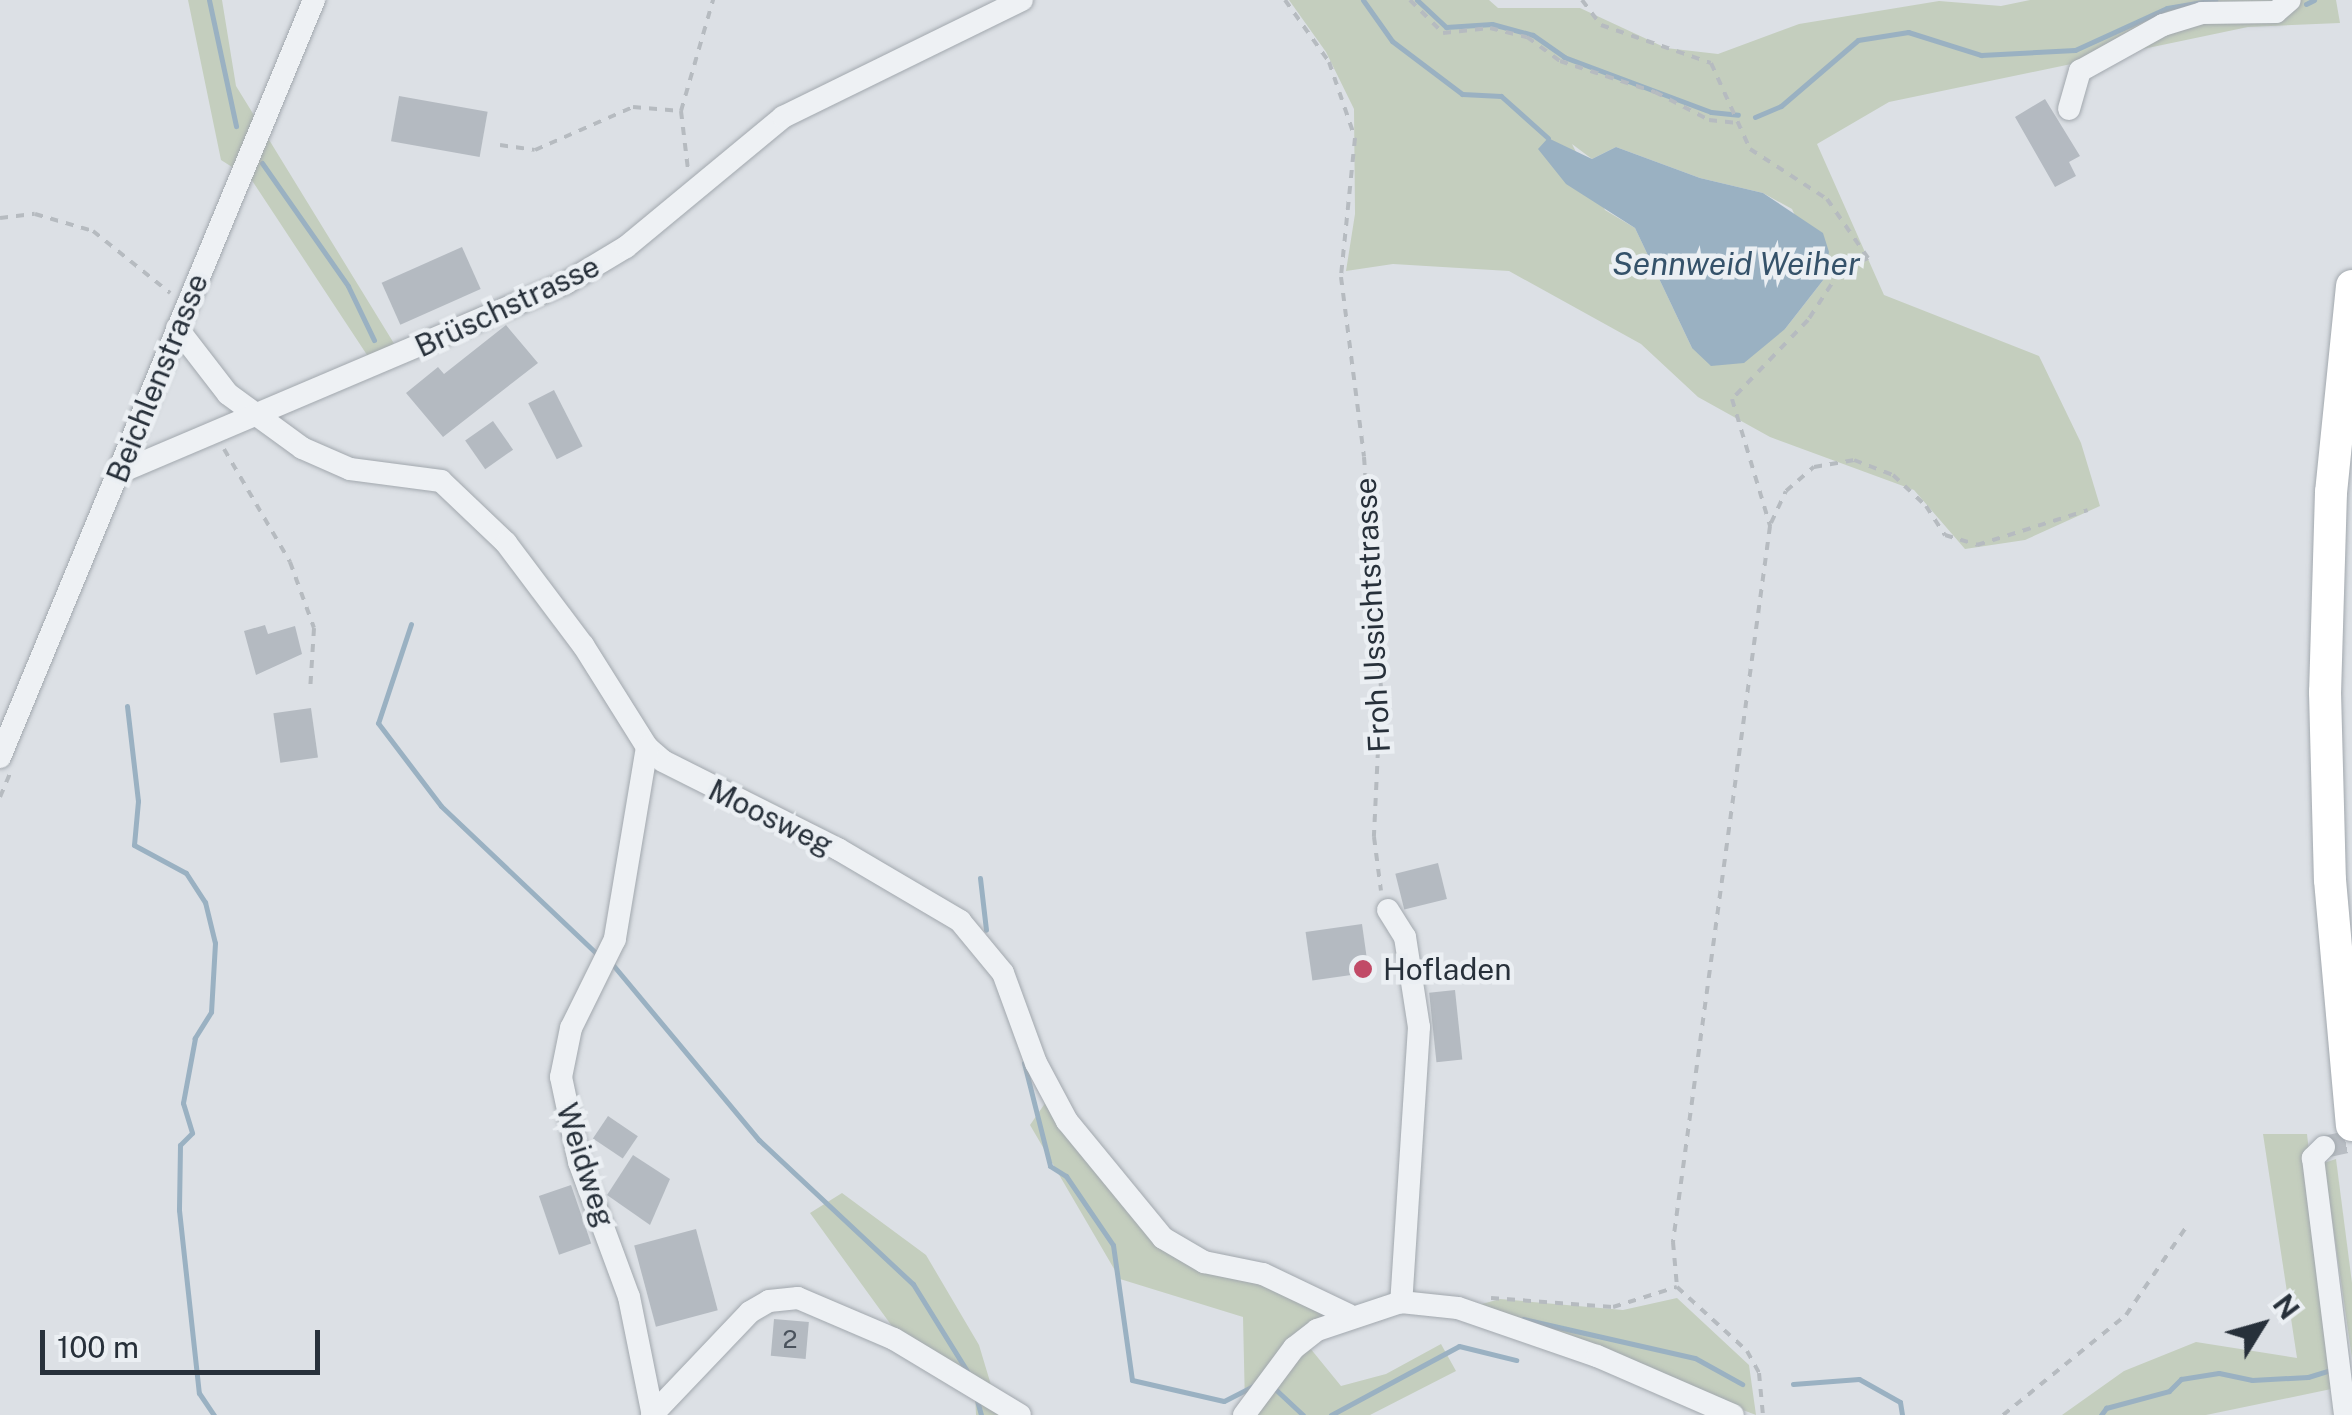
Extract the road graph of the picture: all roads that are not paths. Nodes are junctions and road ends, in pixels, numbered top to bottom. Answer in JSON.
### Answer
{"nodes":[{"id":1,"x":314,"y":0,"type":"edge"},
{"id":2,"x":1022,"y":0,"type":"edge"},
{"id":3,"x":2290,"y":0,"type":"edge"},
{"id":4,"x":2069,"y":108,"type":"dead end"},
{"id":5,"x":2352,"y":286,"type":"edge"},
{"id":6,"x":181,"y":319,"type":"junction"},
{"id":7,"x":257,"y":417,"type":"junction"},
{"id":8,"x":118,"y":472,"type":"junction"},
{"id":9,"x":647,"y":748,"type":"junction"},
{"id":10,"x":0,"y":756,"type":"edge"},
{"id":11,"x":1388,"y":910,"type":"road end"},
{"id":12,"x":2352,"y":1125,"type":"edge"},
{"id":13,"x":2324,"y":1147,"type":"dead end"},
{"id":14,"x":1400,"y":1302,"type":"junction"},
{"id":15,"x":1349,"y":1315,"type":"junction"},
{"id":16,"x":652,"y":1413,"type":"edge"},
{"id":17,"x":1020,"y":1415,"type":"edge"},
{"id":18,"x":1244,"y":1415,"type":"edge"},
{"id":19,"x":1733,"y":1415,"type":"edge"},
{"id":20,"x":2346,"y":1415,"type":"edge"}],
"edges":[{"from":1,"to":6,"type":"street","name":"Beichlenstrasse"},
{"from":2,"to":7,"type":"street","name":"Brüschstrasse"},
{"from":3,"to":4,"type":"street"},
{"from":5,"to":12,"type":"highway"},
{"from":6,"to":7,"type":"street","name":"Moosweg"},
{"from":6,"to":8,"type":"street","name":"Beichlenstrasse"},
{"from":7,"to":8,"type":"street","name":"Brüschstrasse"},
{"from":7,"to":9,"type":"street","name":"Moosweg"},
{"from":8,"to":10,"type":"street","name":"Beichlenstrasse"},
{"from":9,"to":15,"type":"street","name":"Moosweg"},
{"from":9,"to":16,"type":"street","name":"Weidweg"},
{"from":11,"to":14,"type":"street"},
{"from":13,"to":20,"type":"street"},
{"from":14,"to":15,"type":"street"},
{"from":14,"to":19,"type":"street"},
{"from":15,"to":18,"type":"street"},
{"from":16,"to":17,"type":"street"}]}
